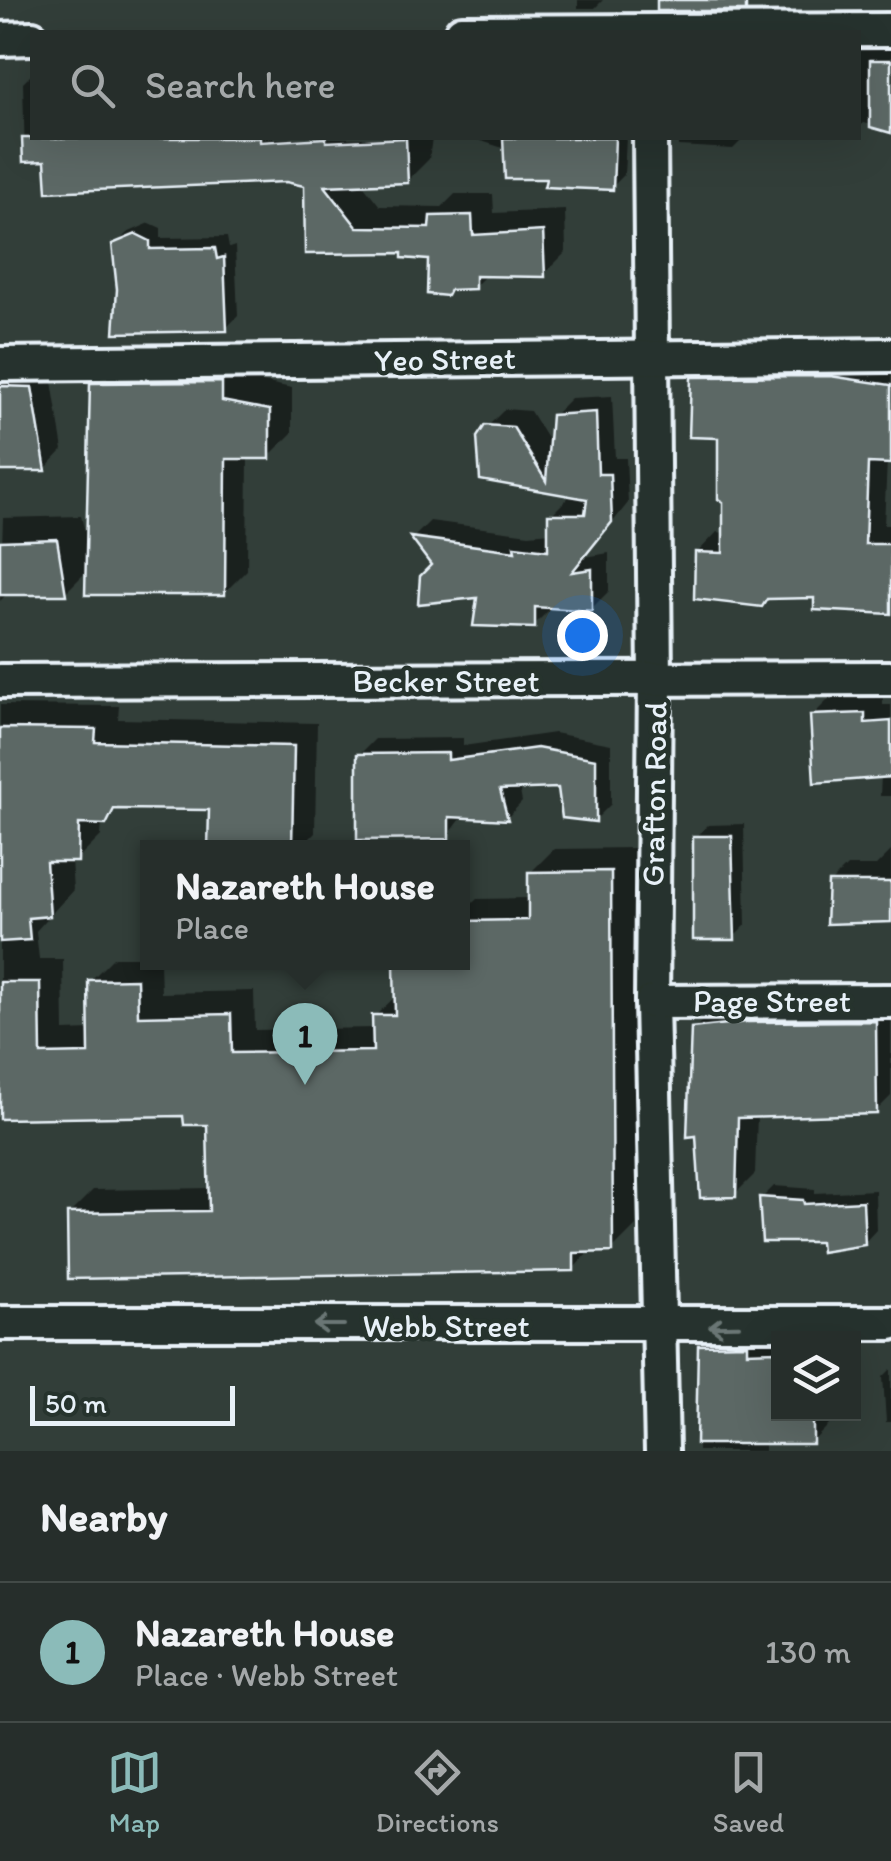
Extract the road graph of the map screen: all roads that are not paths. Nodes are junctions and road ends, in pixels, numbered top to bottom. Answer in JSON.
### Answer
{"nodes":[{"id":1,"x":648,"y":21,"type":"edge"},
{"id":2,"x":496,"y":30,"type":"edge"},
{"id":3,"x":891,"y":30,"type":"edge"},
{"id":4,"x":0,"y":38,"type":"edge"},
{"id":5,"x":30,"y":38,"type":"edge"},
{"id":6,"x":650,"y":140,"type":"edge"},
{"id":7,"x":891,"y":355,"type":"edge"},
{"id":8,"x":654,"y":356,"type":"junction"},
{"id":9,"x":0,"y":364,"type":"edge"},
{"id":10,"x":891,"y":678,"type":"edge"},
{"id":11,"x":0,"y":681,"type":"edge"},
{"id":12,"x":655,"y":681,"type":"junction"},
{"id":13,"x":891,"y":1001,"type":"edge"},
{"id":14,"x":652,"y":1002,"type":"junction"},
{"id":15,"x":0,"y":1324,"type":"edge"},
{"id":16,"x":891,"y":1324,"type":"edge"},
{"id":17,"x":661,"y":1326,"type":"junction"},
{"id":18,"x":662,"y":1451,"type":"edge"}],
"edges":[{"from":1,"to":2,"type":"street"},
{"from":1,"to":3,"type":"street"},
{"from":4,"to":5,"type":"street"},
{"from":6,"to":8,"type":"street","name":"Grafton Road"},
{"from":7,"to":8,"type":"street","name":"Yeo Street"},
{"from":8,"to":9,"type":"street","name":"Yeo Street"},
{"from":8,"to":12,"type":"street","name":"Grafton Road"},
{"from":10,"to":12,"type":"street","name":"Becker Street"},
{"from":11,"to":12,"type":"street","name":"Becker Street"},
{"from":12,"to":14,"type":"street","name":"Grafton Road"},
{"from":13,"to":14,"type":"street","name":"Page Street"},
{"from":14,"to":17,"type":"street","name":"Grafton Road"},
{"from":17,"to":15,"type":"street","name":"Webb Street","one_way":true},
{"from":16,"to":17,"type":"street","name":"Webb Street","one_way":true},
{"from":17,"to":18,"type":"street","name":"Grafton Road"}]}
